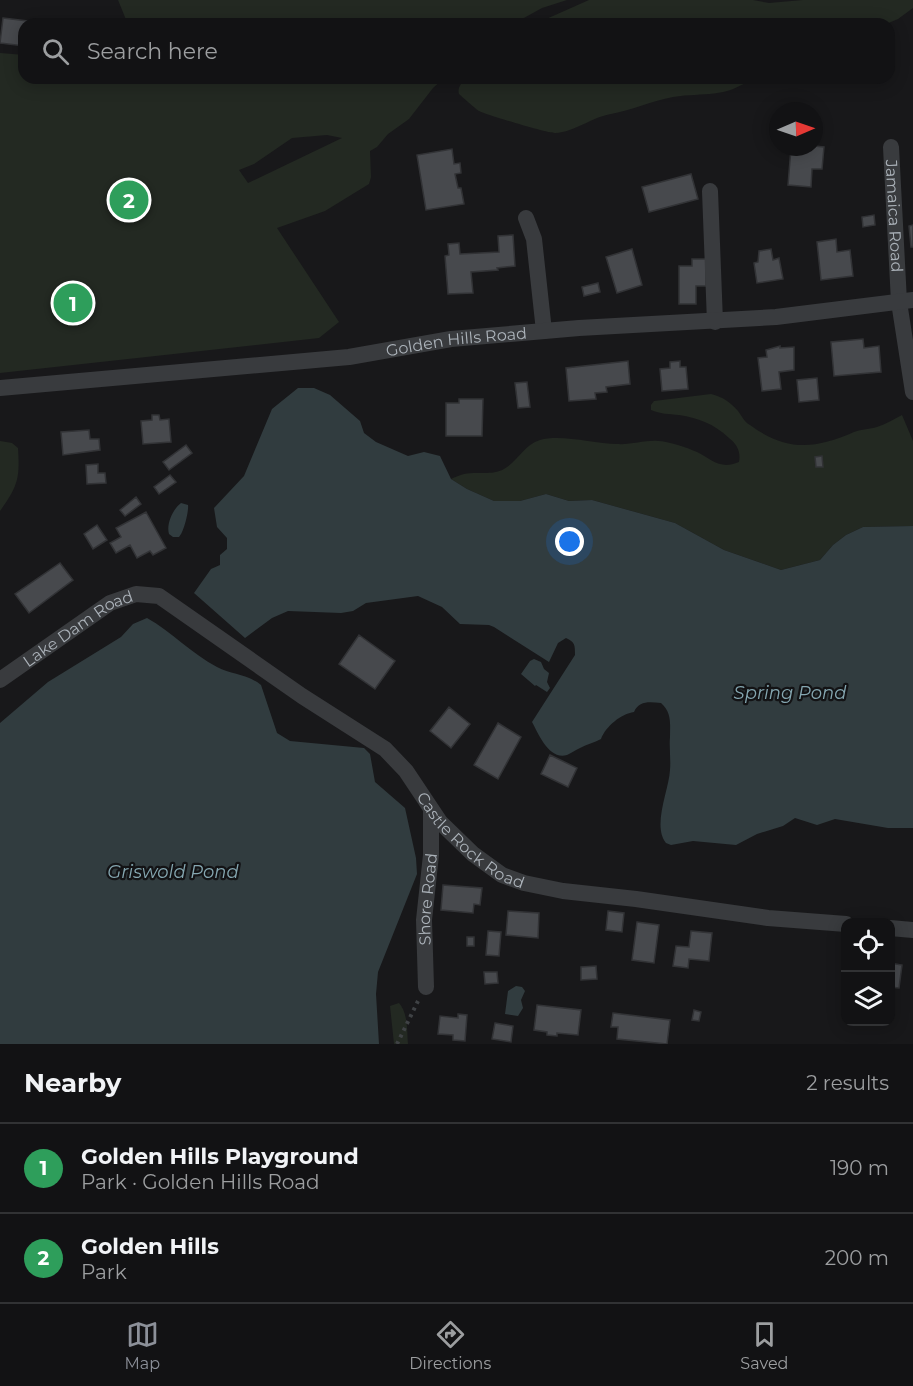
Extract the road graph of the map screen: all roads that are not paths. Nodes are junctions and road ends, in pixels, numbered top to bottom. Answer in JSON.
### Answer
{"nodes":[{"id":1,"x":891,"y":147,"type":"dead end"},
{"id":2,"x":710,"y":190,"type":"dead end"},
{"id":3,"x":526,"y":218,"type":"dead end"},
{"id":4,"x":906,"y":301,"type":"edge"},
{"id":5,"x":714,"y":322,"type":"junction"},
{"id":6,"x":544,"y":331,"type":"junction"},
{"id":7,"x":0,"y":388,"type":"edge"},
{"id":8,"x":913,"y":392,"type":"edge"},
{"id":9,"x":163,"y":598,"type":"joint"},
{"id":10,"x":0,"y":680,"type":"edge"},
{"id":11,"x":431,"y":810,"type":"junction"},
{"id":12,"x":841,"y":924,"type":"edge"},
{"id":13,"x":895,"y":928,"type":"edge"},
{"id":14,"x":913,"y":930,"type":"edge"},
{"id":15,"x":426,"y":987,"type":"road end"}],
"edges":[{"from":1,"to":4,"type":"street","name":"Jamaica Road"},
{"from":2,"to":5,"type":"street"},
{"from":3,"to":6,"type":"street"},
{"from":4,"to":5,"type":"street","name":"Golden Hills Road"},
{"from":4,"to":8,"type":"street","name":"Jamaica Road"},
{"from":5,"to":6,"type":"street","name":"Golden Hills Road"},
{"from":6,"to":7,"type":"street","name":"Golden Hills Road"},
{"from":9,"to":10,"type":"street","name":"Lake Dam Road"},
{"from":9,"to":11,"type":"street","name":"Castle Rock Road"},
{"from":11,"to":12,"type":"street","name":"Castle Rock Road"},
{"from":11,"to":15,"type":"street","name":"Shore Road"},
{"from":13,"to":14,"type":"street"}]}
